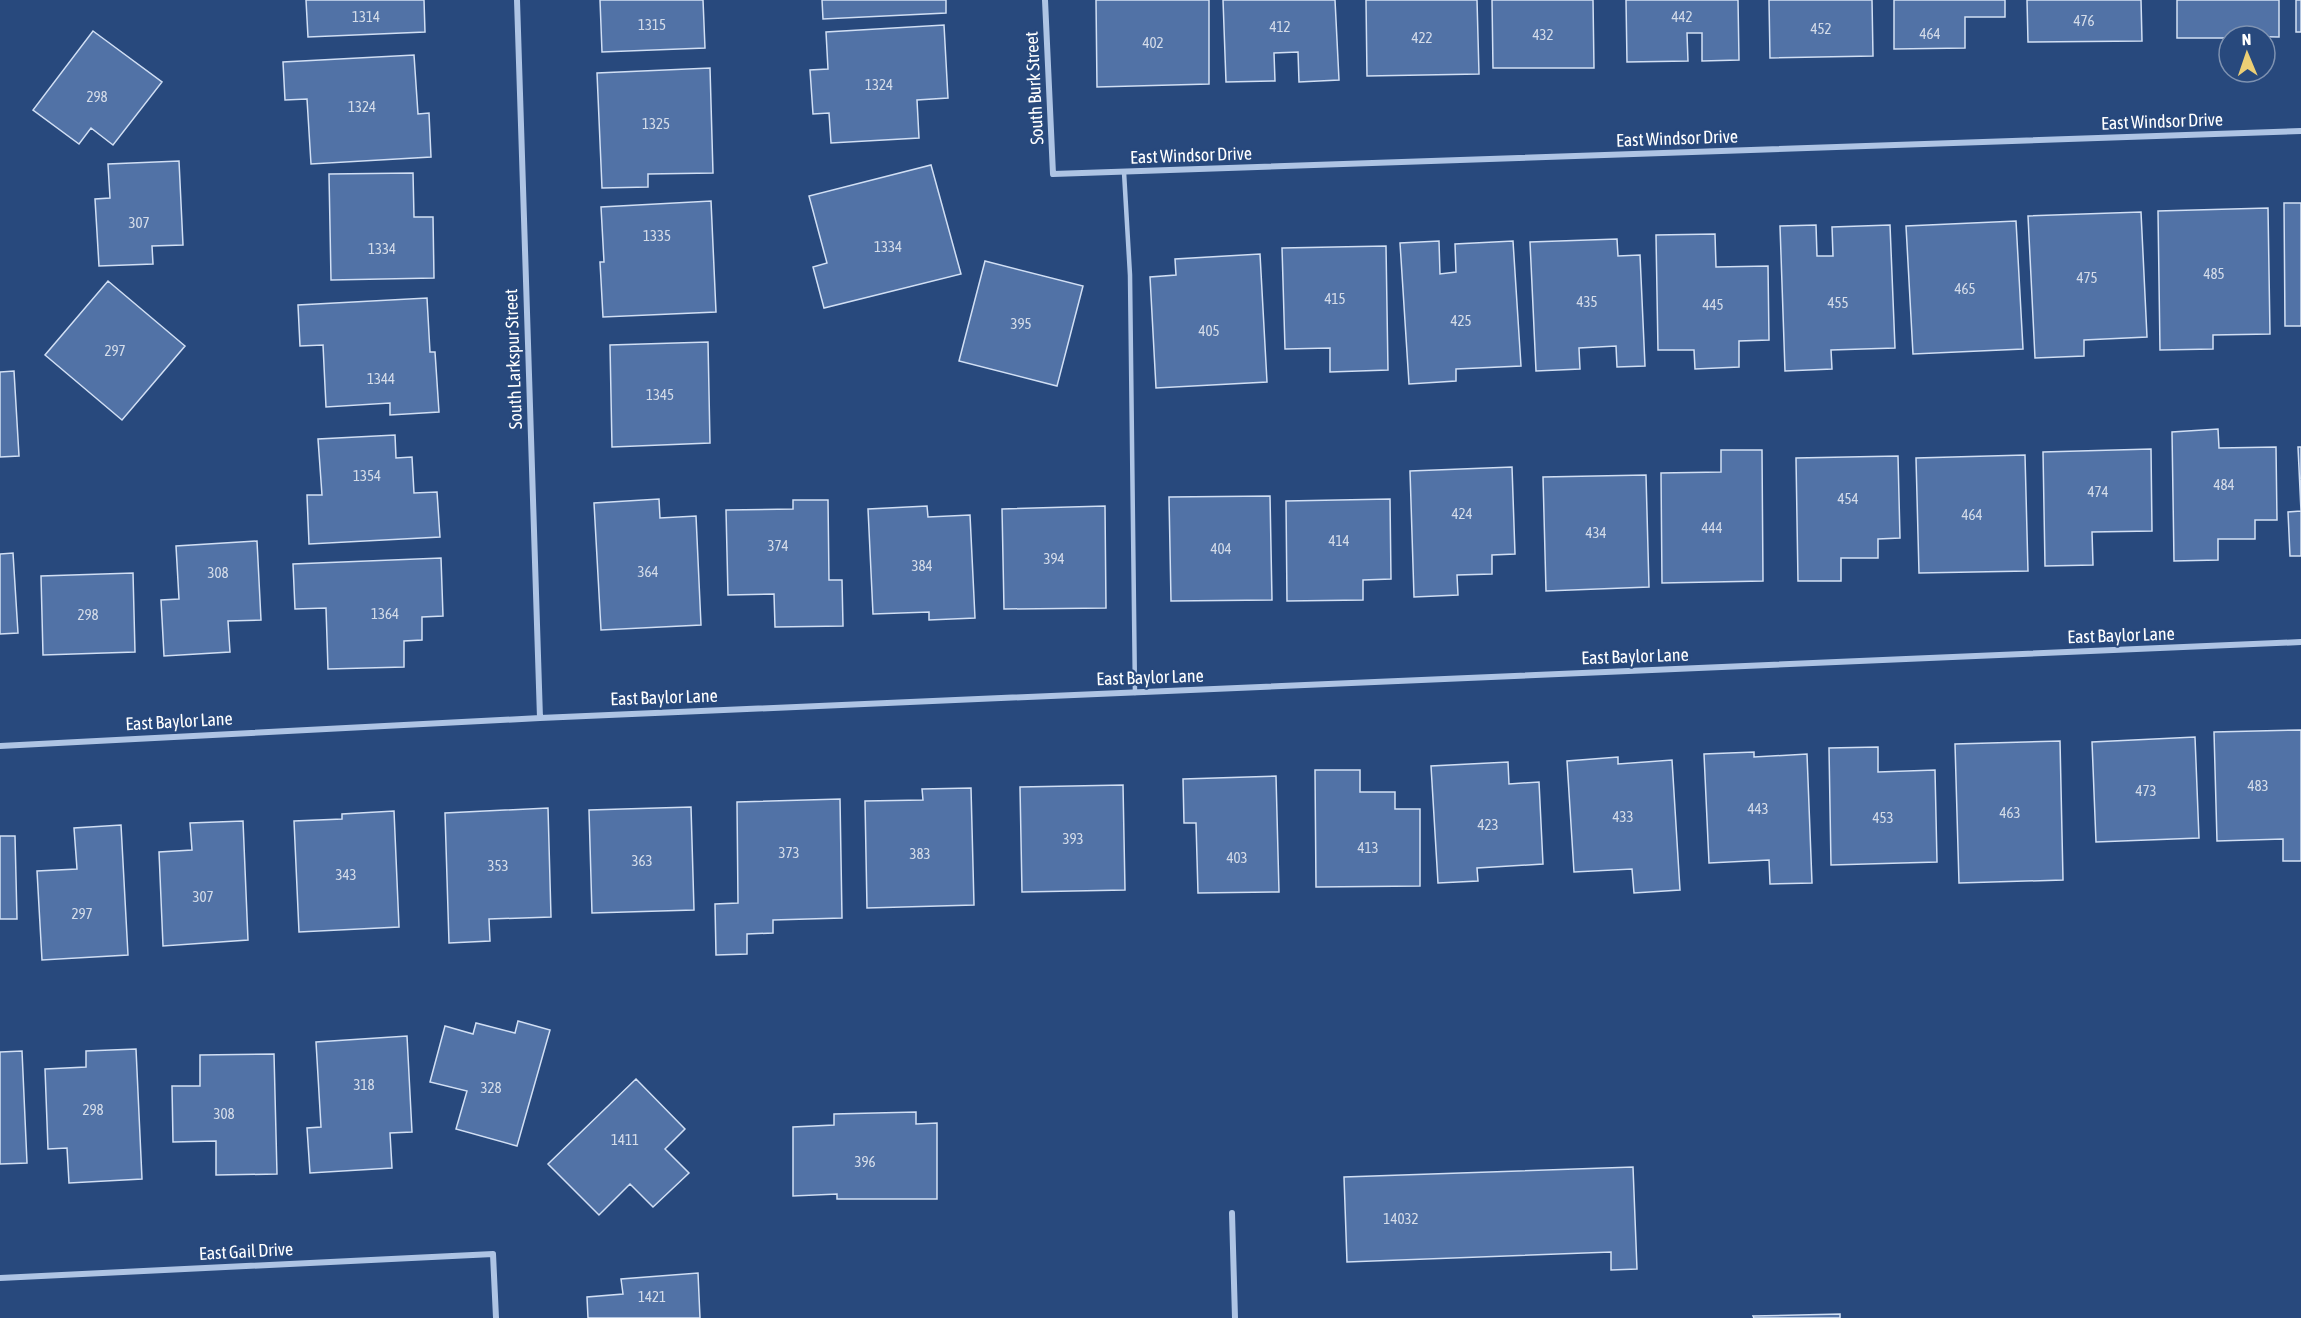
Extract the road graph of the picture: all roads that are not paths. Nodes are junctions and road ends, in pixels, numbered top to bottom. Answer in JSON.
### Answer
{"nodes":[{"id":1,"x":517,"y":0,"type":"edge"},
{"id":2,"x":1046,"y":0,"type":"edge"},
{"id":3,"x":2301,"y":131,"type":"edge"},
{"id":4,"x":1124,"y":172,"type":"junction"},
{"id":5,"x":1053,"y":174,"type":"joint"},
{"id":6,"x":2301,"y":642,"type":"edge"},
{"id":7,"x":1135,"y":693,"type":"junction"},
{"id":8,"x":540,"y":718,"type":"junction"},
{"id":9,"x":0,"y":746,"type":"edge"},
{"id":10,"x":1232,"y":1213,"type":"dead end"},
{"id":11,"x":0,"y":1278,"type":"edge"},
{"id":12,"x":496,"y":1318,"type":"edge"},
{"id":13,"x":1234,"y":1318,"type":"edge"}],
"edges":[{"from":1,"to":8,"type":"street","name":"South Larkspur Street"},
{"from":2,"to":5,"type":"street","name":"South Burk Street"},
{"from":3,"to":4,"type":"street","name":"East Windsor Drive"},
{"from":4,"to":5,"type":"street","name":"East Windsor Drive"},
{"from":4,"to":7,"type":"lane"},
{"from":6,"to":7,"type":"street","name":"East Baylor Lane"},
{"from":7,"to":8,"type":"street","name":"East Baylor Lane"},
{"from":8,"to":9,"type":"street","name":"East Baylor Lane"},
{"from":10,"to":13,"type":"street"},
{"from":11,"to":12,"type":"street","name":"East Gail Drive"}]}
